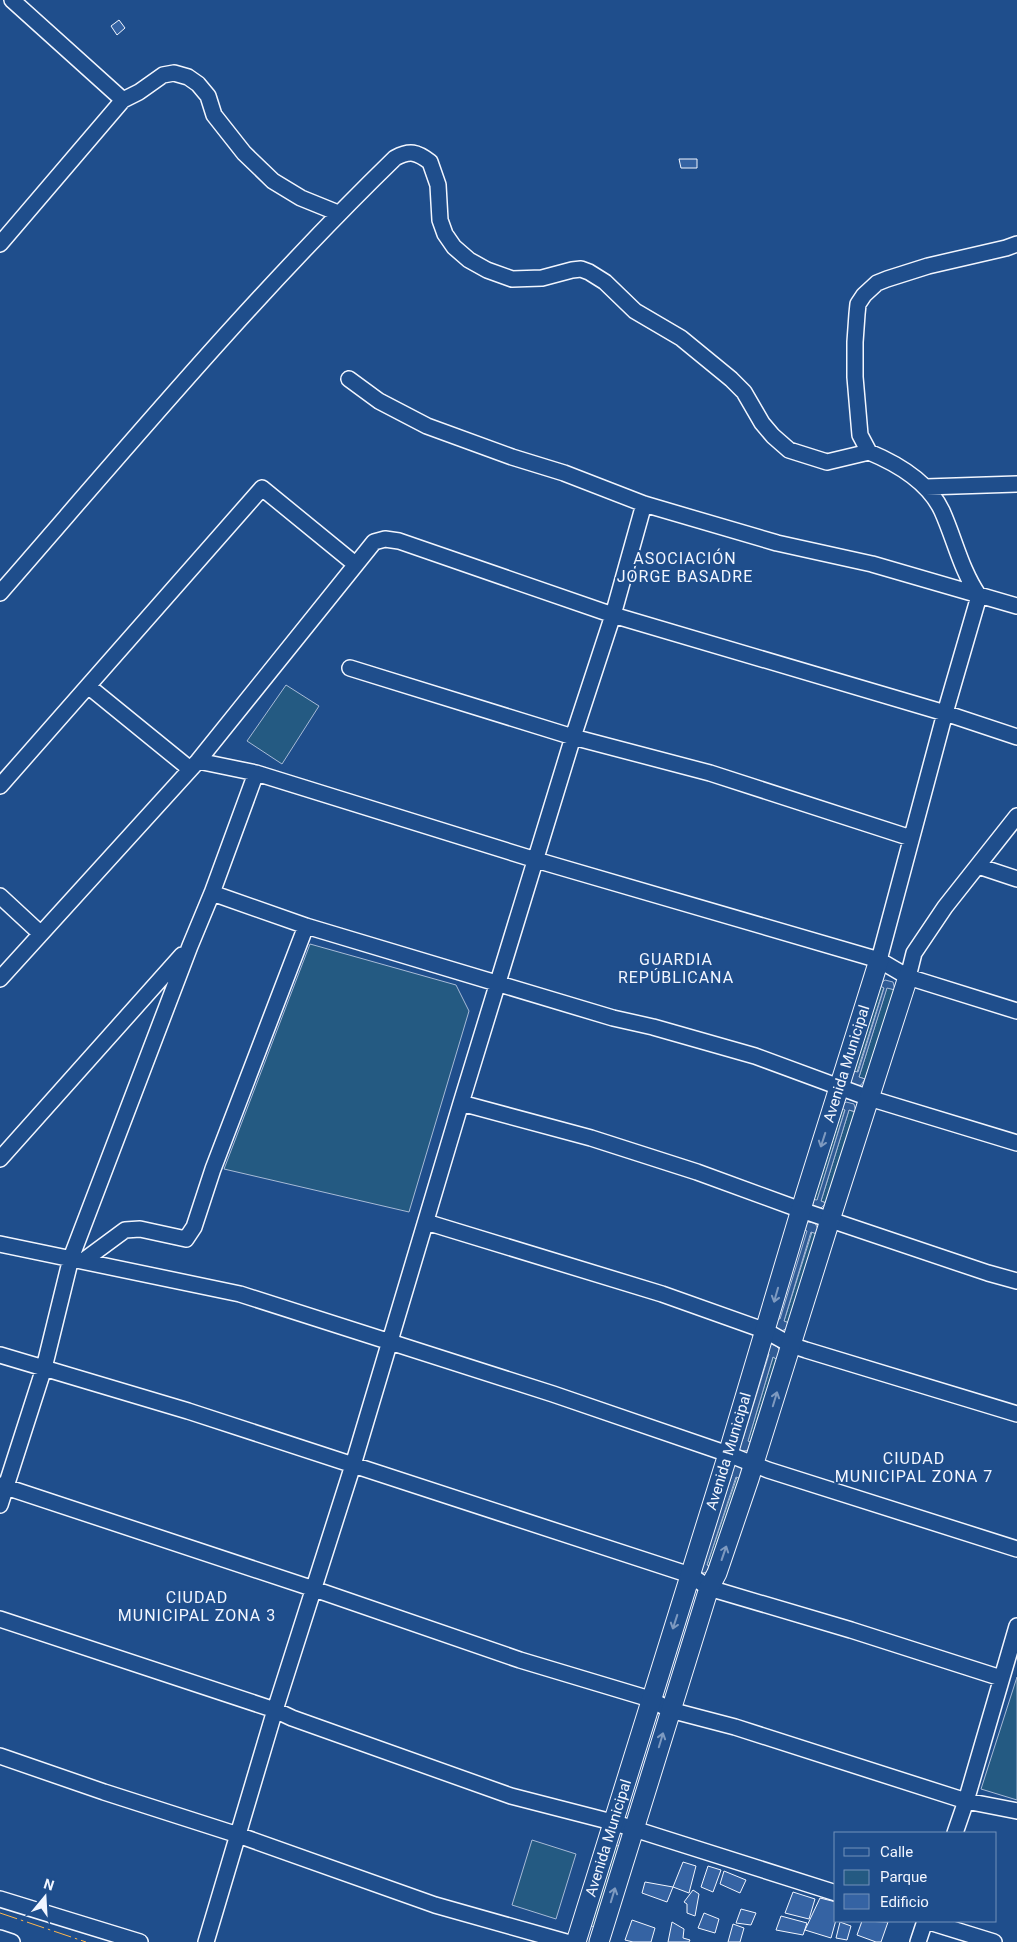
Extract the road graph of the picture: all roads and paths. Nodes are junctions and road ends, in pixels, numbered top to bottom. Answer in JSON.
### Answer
{"nodes":[{"id":1,"x":12,"y":0,"type":"edge"},
{"id":2,"x":123,"y":100,"type":"junction"},
{"id":3,"x":338,"y":213,"type":"junction"},
{"id":4,"x":0,"y":244,"type":"edge"},
{"id":5,"x":1017,"y":244,"type":"edge"},
{"id":6,"x":349,"y":379,"type":"dead end"},
{"id":7,"x":869,"y":452,"type":"junction"},
{"id":8,"x":1017,"y":484,"type":"edge"},
{"id":9,"x":926,"y":487,"type":"junction"},
{"id":10,"x":644,"y":504,"type":"junction"},
{"id":11,"x":356,"y":564,"type":"junction"},
{"id":12,"x":0,"y":593,"type":"edge"},
{"id":13,"x":979,"y":596,"type":"junction"},
{"id":14,"x":1017,"y":606,"type":"edge"},
{"id":15,"x":613,"y":615,"type":"junction"},
{"id":16,"x":350,"y":668,"type":"dead end"},
{"id":17,"x":88,"y":686,"type":"junction"},
{"id":18,"x":945,"y":713,"type":"junction"},
{"id":19,"x":573,"y":737,"type":"junction"},
{"id":20,"x":1017,"y":737,"type":"edge"},
{"id":21,"x":194,"y":765,"type":"junction"},
{"id":22,"x":256,"y":773,"type":"junction"},
{"id":23,"x":0,"y":786,"type":"edge"},
{"id":24,"x":1017,"y":816,"type":"edge"},
{"id":25,"x":911,"y":838,"type":"junction"},
{"id":26,"x":536,"y":860,"type":"junction"},
{"id":27,"x":978,"y":866,"type":"junction"},
{"id":28,"x":1017,"y":879,"type":"edge"},
{"id":29,"x":212,"y":893,"type":"junction"},
{"id":30,"x":0,"y":896,"type":"edge"},
{"id":31,"x":306,"y":926,"type":"junction"},
{"id":32,"x":40,"y":934,"type":"junction"},
{"id":33,"x":190,"y":946,"type":"junction"},
{"id":34,"x":879,"y":960,"type":"junction"},
{"id":35,"x":908,"y":977,"type":"junction"},
{"id":36,"x":0,"y":979,"type":"edge"},
{"id":37,"x":498,"y":983,"type":"junction"},
{"id":38,"x":1017,"y":1012,"type":"edge"},
{"id":39,"x":840,"y":1087,"type":"junction"},
{"id":40,"x":870,"y":1098,"type":"junction"},
{"id":41,"x":461,"y":1103,"type":"junction"},
{"id":42,"x":1017,"y":1143,"type":"edge"},
{"id":43,"x":0,"y":1159,"type":"edge"},
{"id":44,"x":801,"y":1210,"type":"junction"},
{"id":45,"x":830,"y":1220,"type":"junction"},
{"id":46,"x":426,"y":1222,"type":"junction"},
{"id":47,"x":0,"y":1244,"type":"edge"},
{"id":48,"x":77,"y":1259,"type":"junction"},
{"id":49,"x":1017,"y":1281,"type":"edge"},
{"id":50,"x":766,"y":1331,"type":"junction"},
{"id":51,"x":390,"y":1341,"type":"junction"},
{"id":52,"x":791,"y":1345,"type":"junction"},
{"id":53,"x":0,"y":1355,"type":"edge"},
{"id":54,"x":44,"y":1368,"type":"junction"},
{"id":55,"x":1017,"y":1414,"type":"edge"},
{"id":56,"x":728,"y":1454,"type":"junction"},
{"id":57,"x":754,"y":1463,"type":"junction"},
{"id":58,"x":353,"y":1465,"type":"junction"},
{"id":59,"x":3,"y":1486,"type":"edge"},
{"id":60,"x":0,"y":1505,"type":"edge"},
{"id":61,"x":1017,"y":1549,"type":"edge"},
{"id":62,"x":690,"y":1575,"type":"junction"},
{"id":63,"x":709,"y":1588,"type":"junction"},
{"id":64,"x":314,"y":1589,"type":"junction"},
{"id":65,"x":0,"y":1619,"type":"edge"},
{"id":66,"x":1017,"y":1626,"type":"edge"},
{"id":67,"x":1001,"y":1678,"type":"junction"},
{"id":68,"x":650,"y":1699,"type":"junction"},
{"id":69,"x":275,"y":1710,"type":"junction"},
{"id":70,"x":670,"y":1710,"type":"junction"},
{"id":71,"x":0,"y":1756,"type":"edge"},
{"id":72,"x":966,"y":1801,"type":"junction"},
{"id":73,"x":1017,"y":1811,"type":"edge"},
{"id":74,"x":612,"y":1822,"type":"junction"},
{"id":75,"x":634,"y":1829,"type":"junction"},
{"id":76,"x":955,"y":1832,"type":"edge"},
{"id":77,"x":238,"y":1835,"type":"junction"},
{"id":78,"x":834,"y":1891,"type":"edge"},
{"id":79,"x":0,"y":1899,"type":"edge"},
{"id":80,"x":925,"y":1922,"type":"edge"},
{"id":81,"x":928,"y":1922,"type":"edge"},
{"id":82,"x":0,"y":1938,"type":"edge"},
{"id":83,"x":12,"y":1942,"type":"edge"},
{"id":84,"x":140,"y":1942,"type":"edge"},
{"id":85,"x":206,"y":1942,"type":"edge"},
{"id":86,"x":566,"y":1942,"type":"edge"},
{"id":87,"x":576,"y":1942,"type":"edge"},
{"id":88,"x":599,"y":1942,"type":"edge"},
{"id":89,"x":918,"y":1942,"type":"edge"},
{"id":90,"x":994,"y":1942,"type":"edge"}],
"edges":[{"from":1,"to":2,"type":"street"},
{"from":2,"to":3,"type":"street"},
{"from":2,"to":4,"type":"street"},
{"from":3,"to":7,"type":"street"},
{"from":3,"to":12,"type":"street"},
{"from":5,"to":7,"type":"street"},
{"from":6,"to":10,"type":"street"},
{"from":7,"to":9,"type":"street"},
{"from":8,"to":9,"type":"street"},
{"from":9,"to":13,"type":"street"},
{"from":10,"to":13,"type":"street"},
{"from":10,"to":15,"type":"street"},
{"from":11,"to":15,"type":"street"},
{"from":11,"to":17,"type":"street"},
{"from":11,"to":21,"type":"street"},
{"from":13,"to":14,"type":"street"},
{"from":13,"to":18,"type":"street"},
{"from":15,"to":18,"type":"street"},
{"from":15,"to":19,"type":"street"},
{"from":16,"to":19,"type":"street"},
{"from":17,"to":21,"type":"street"},
{"from":17,"to":23,"type":"street"},
{"from":18,"to":20,"type":"street"},
{"from":18,"to":25,"type":"street"},
{"from":19,"to":25,"type":"street"},
{"from":19,"to":26,"type":"street"},
{"from":21,"to":22,"type":"street"},
{"from":21,"to":32,"type":"street"},
{"from":22,"to":26,"type":"street"},
{"from":22,"to":29,"type":"street"},
{"from":24,"to":27,"type":"street"},
{"from":25,"to":34,"type":"street"},
{"from":26,"to":34,"type":"street"},
{"from":26,"to":37,"type":"street"},
{"from":27,"to":28,"type":"street"},
{"from":27,"to":35,"type":"street"},
{"from":29,"to":31,"type":"street"},
{"from":29,"to":33,"type":"street"},
{"from":30,"to":32,"type":"street"},
{"from":31,"to":37,"type":"street"},
{"from":31,"to":48,"type":"street"},
{"from":32,"to":36,"type":"street"},
{"from":33,"to":43,"type":"street"},
{"from":33,"to":48,"type":"street"},
{"from":34,"to":35,"type":"street"},
{"from":34,"to":39,"type":"street","name":"Avenida Municipal"},
{"from":35,"to":38,"type":"street"},
{"from":35,"to":40,"type":"street","name":"Avenida Municipal"},
{"from":37,"to":39,"type":"street"},
{"from":37,"to":41,"type":"street"},
{"from":39,"to":40,"type":"street"},
{"from":39,"to":44,"type":"street","name":"Avenida Municipal","one_way":true},
{"from":40,"to":42,"type":"street"},
{"from":40,"to":45,"type":"street","name":"Avenida Municipal"},
{"from":41,"to":44,"type":"street"},
{"from":41,"to":46,"type":"street"},
{"from":44,"to":45,"type":"street"},
{"from":44,"to":50,"type":"street","name":"Avenida Municipal","one_way":true},
{"from":45,"to":49,"type":"street"},
{"from":45,"to":52,"type":"street","name":"Avenida Municipal"},
{"from":46,"to":50,"type":"street"},
{"from":46,"to":51,"type":"street"},
{"from":47,"to":48,"type":"street"},
{"from":48,"to":51,"type":"street"},
{"from":48,"to":54,"type":"street"},
{"from":50,"to":52,"type":"street"},
{"from":50,"to":56,"type":"street","name":"Avenida Municipal"},
{"from":51,"to":56,"type":"street"},
{"from":51,"to":58,"type":"street"},
{"from":52,"to":55,"type":"street"},
{"from":57,"to":52,"type":"street","name":"Avenida Municipal","one_way":true},
{"from":53,"to":54,"type":"street"},
{"from":54,"to":58,"type":"street"},
{"from":54,"to":59,"type":"street"},
{"from":56,"to":57,"type":"street"},
{"from":56,"to":62,"type":"street","name":"Avenida Municipal"},
{"from":57,"to":61,"type":"street"},
{"from":63,"to":57,"type":"street","name":"Avenida Municipal","one_way":true},
{"from":58,"to":62,"type":"street"},
{"from":58,"to":64,"type":"street"},
{"from":59,"to":60,"type":"street"},
{"from":59,"to":64,"type":"street"},
{"from":62,"to":63,"type":"street"},
{"from":62,"to":68,"type":"street","name":"Avenida Municipal","one_way":true},
{"from":63,"to":67,"type":"street"},
{"from":63,"to":70,"type":"street","name":"Avenida Municipal"},
{"from":64,"to":68,"type":"street"},
{"from":64,"to":69,"type":"street"},
{"from":65,"to":69,"type":"street"},
{"from":66,"to":67,"type":"street"},
{"from":67,"to":72,"type":"street"},
{"from":68,"to":70,"type":"street"},
{"from":68,"to":74,"type":"street","name":"Avenida Municipal"},
{"from":69,"to":74,"type":"street"},
{"from":69,"to":77,"type":"street"},
{"from":70,"to":72,"type":"street"},
{"from":75,"to":70,"type":"street","name":"Avenida Municipal","one_way":true},
{"from":71,"to":77,"type":"street"},
{"from":72,"to":73,"type":"street"},
{"from":72,"to":76,"type":"street"},
{"from":74,"to":75,"type":"street"},
{"from":74,"to":87,"type":"street","name":"Avenida Municipal"},
{"from":75,"to":78,"type":"street"},
{"from":88,"to":75,"type":"street","name":"Avenida Municipal","one_way":true},
{"from":77,"to":85,"type":"street"},
{"from":77,"to":86,"type":"street"},
{"from":79,"to":84,"type":"street"},
{"from":80,"to":89,"type":"street"},
{"from":81,"to":90,"type":"street"},
{"from":82,"to":83,"type":"street"}]}
